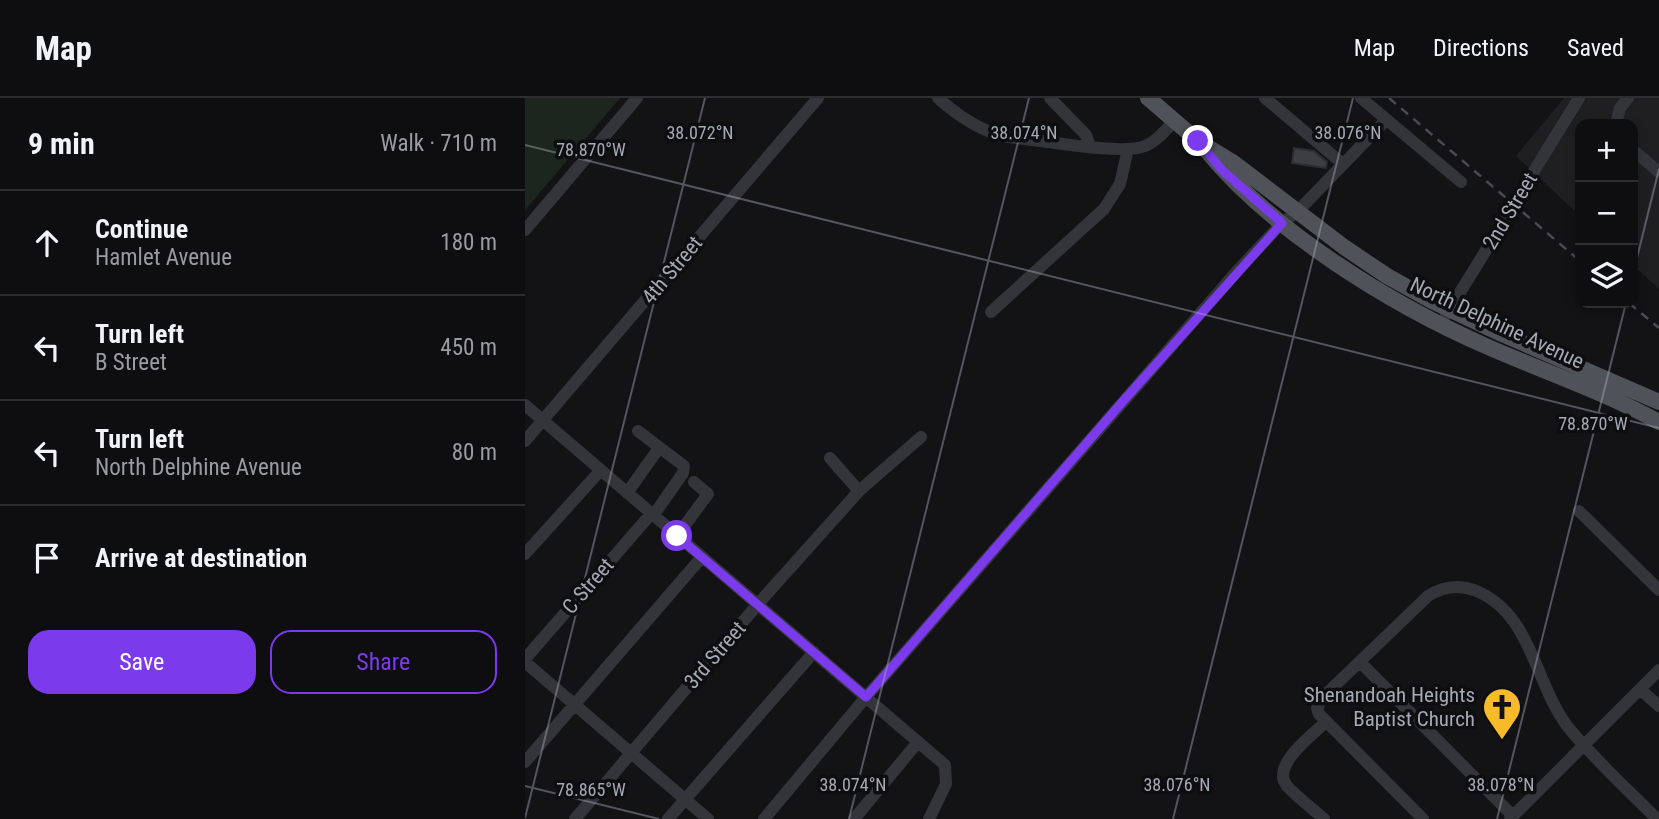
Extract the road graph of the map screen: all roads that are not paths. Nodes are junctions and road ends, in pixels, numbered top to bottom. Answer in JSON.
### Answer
{"nodes":[{"id":1,"x":637,"y":98,"type":"edge"},
{"id":2,"x":818,"y":98,"type":"edge"},
{"id":3,"x":938,"y":98,"type":"edge"},
{"id":4,"x":1050,"y":98,"type":"edge"},
{"id":5,"x":1148,"y":98,"type":"edge"},
{"id":6,"x":1265,"y":98,"type":"edge"},
{"id":7,"x":1361,"y":98,"type":"edge"},
{"id":8,"x":1579,"y":98,"type":"edge"},
{"id":9,"x":1628,"y":98,"type":"edge"},
{"id":10,"x":1617,"y":119,"type":"edge"},
{"id":11,"x":1386,"y":120,"type":"junction"},
{"id":12,"x":1174,"y":121,"type":"junction"},
{"id":13,"x":1198,"y":141,"type":"junction"},
{"id":14,"x":1090,"y":146,"type":"junction"},
{"id":15,"x":1128,"y":149,"type":"junction"},
{"id":16,"x":1638,"y":154,"type":"edge"},
{"id":17,"x":1343,"y":164,"type":"junction"},
{"id":18,"x":1659,"y":172,"type":"edge"},
{"id":19,"x":1461,"y":182,"type":"dead end"},
{"id":20,"x":1297,"y":212,"type":"junction"},
{"id":21,"x":1282,"y":223,"type":"junction"},
{"id":22,"x":525,"y":230,"type":"edge"},
{"id":23,"x":1450,"y":310,"type":"junction"},
{"id":24,"x":991,"y":312,"type":"dead end"},
{"id":25,"x":1441,"y":325,"type":"junction"},
{"id":26,"x":1659,"y":402,"type":"edge"},
{"id":27,"x":525,"y":405,"type":"edge"},
{"id":28,"x":543,"y":421,"type":"junction"},
{"id":29,"x":1659,"y":422,"type":"edge"},
{"id":30,"x":638,"y":431,"type":"dead end"},
{"id":31,"x":921,"y":438,"type":"dead end"},
{"id":32,"x":525,"y":442,"type":"edge"},
{"id":33,"x":659,"y":448,"type":"junction"},
{"id":34,"x":830,"y":458,"type":"dead end"},
{"id":35,"x":601,"y":470,"type":"junction"},
{"id":36,"x":694,"y":482,"type":"dead end"},
{"id":37,"x":859,"y":491,"type":"junction"},
{"id":38,"x":627,"y":493,"type":"junction"},
{"id":39,"x":1579,"y":511,"type":"dead end"},
{"id":40,"x":652,"y":515,"type":"junction"},
{"id":41,"x":677,"y":536,"type":"junction"},
{"id":42,"x":525,"y":554,"type":"edge"},
{"id":43,"x":702,"y":557,"type":"junction"},
{"id":44,"x":1659,"y":590,"type":"edge"},
{"id":45,"x":758,"y":604,"type":"junction"},
{"id":46,"x":814,"y":652,"type":"junction"},
{"id":47,"x":525,"y":661,"type":"edge"},
{"id":48,"x":1360,"y":662,"type":"junction"},
{"id":49,"x":1659,"y":670,"type":"edge"},
{"id":50,"x":1640,"y":688,"type":"junction"},
{"id":51,"x":866,"y":697,"type":"junction"},
{"id":52,"x":576,"y":706,"type":"junction"},
{"id":53,"x":1659,"y":706,"type":"edge"},
{"id":54,"x":1326,"y":722,"type":"junction"},
{"id":55,"x":918,"y":742,"type":"junction"},
{"id":56,"x":1584,"y":745,"type":"junction"},
{"id":57,"x":631,"y":753,"type":"junction"},
{"id":58,"x":525,"y":762,"type":"edge"},
{"id":59,"x":685,"y":798,"type":"junction"},
{"id":60,"x":1511,"y":818,"type":"edge"},
{"id":61,"x":575,"y":819,"type":"edge"},
{"id":62,"x":669,"y":819,"type":"edge"},
{"id":63,"x":708,"y":819,"type":"edge"},
{"id":64,"x":764,"y":819,"type":"edge"},
{"id":65,"x":854,"y":819,"type":"edge"},
{"id":66,"x":929,"y":819,"type":"edge"},
{"id":67,"x":1324,"y":819,"type":"edge"},
{"id":68,"x":1423,"y":819,"type":"edge"},
{"id":69,"x":1657,"y":819,"type":"edge"}],
"edges":[{"from":1,"to":22,"type":"street"},
{"from":2,"to":28,"type":"street","name":"4th Street"},
{"from":3,"to":14,"type":"street"},
{"from":4,"to":14,"type":"street"},
{"from":5,"to":12,"type":"main road","name":"North Delphine Avenue"},
{"from":6,"to":17,"type":"street"},
{"from":7,"to":11,"type":"street"},
{"from":8,"to":23,"type":"street","name":"2nd Street","bridge":true},
{"from":9,"to":10,"type":"street"},
{"from":11,"to":17,"type":"street"},
{"from":11,"to":19,"type":"street"},
{"from":12,"to":13,"type":"main road","name":"North Delphine Avenue"},
{"from":12,"to":15,"type":"street"},
{"from":13,"to":20,"type":"main road","name":"North Delphine Avenue"},
{"from":13,"to":21,"type":"main road","name":"North Delphine Avenue"},
{"from":14,"to":15,"type":"street"},
{"from":15,"to":24,"type":"street"},
{"from":16,"to":18,"type":"street"},
{"from":17,"to":20,"type":"street"},
{"from":20,"to":21,"type":"street"},
{"from":20,"to":23,"type":"main road","name":"North Delphine Avenue"},
{"from":21,"to":25,"type":"main road","name":"North Delphine Avenue"},
{"from":21,"to":51,"type":"street"},
{"from":23,"to":25,"type":"street","name":"2nd Street"},
{"from":23,"to":26,"type":"main road","name":"North Delphine Avenue"},
{"from":25,"to":29,"type":"main road","name":"North Delphine Avenue"},
{"from":27,"to":28,"type":"street"},
{"from":28,"to":32,"type":"street","name":"4th Street"},
{"from":28,"to":35,"type":"street"},
{"from":30,"to":33,"type":"street"},
{"from":31,"to":37,"type":"street","name":"3rd Street"},
{"from":33,"to":38,"type":"street"},
{"from":33,"to":40,"type":"street","name":"C Street"},
{"from":34,"to":37,"type":"street"},
{"from":35,"to":38,"type":"street"},
{"from":35,"to":42,"type":"street"},
{"from":36,"to":41,"type":"street"},
{"from":37,"to":45,"type":"street","name":"3rd Street"},
{"from":38,"to":40,"type":"street"},
{"from":39,"to":44,"type":"street"},
{"from":40,"to":41,"type":"street"},
{"from":40,"to":47,"type":"street","name":"C Street"},
{"from":41,"to":43,"type":"street"},
{"from":43,"to":45,"type":"street"},
{"from":43,"to":52,"type":"street"},
{"from":45,"to":46,"type":"street"},
{"from":45,"to":57,"type":"street","name":"3rd Street"},
{"from":46,"to":51,"type":"street"},
{"from":46,"to":59,"type":"street"},
{"from":47,"to":52,"type":"street"},
{"from":48,"to":54,"type":"street"},
{"from":48,"to":56,"type":"street"},
{"from":48,"to":60,"type":"street"},
{"from":49,"to":50,"type":"street"},
{"from":50,"to":53,"type":"street"},
{"from":50,"to":56,"type":"street"},
{"from":51,"to":55,"type":"street"},
{"from":51,"to":64,"type":"street"},
{"from":52,"to":57,"type":"street"},
{"from":52,"to":58,"type":"street"},
{"from":54,"to":67,"type":"street"},
{"from":54,"to":68,"type":"street"},
{"from":55,"to":65,"type":"street"},
{"from":55,"to":66,"type":"street"},
{"from":56,"to":60,"type":"street"},
{"from":56,"to":69,"type":"street"},
{"from":57,"to":59,"type":"street"},
{"from":57,"to":61,"type":"street","name":"3rd Street"},
{"from":59,"to":62,"type":"street"},
{"from":59,"to":63,"type":"street"}]}
